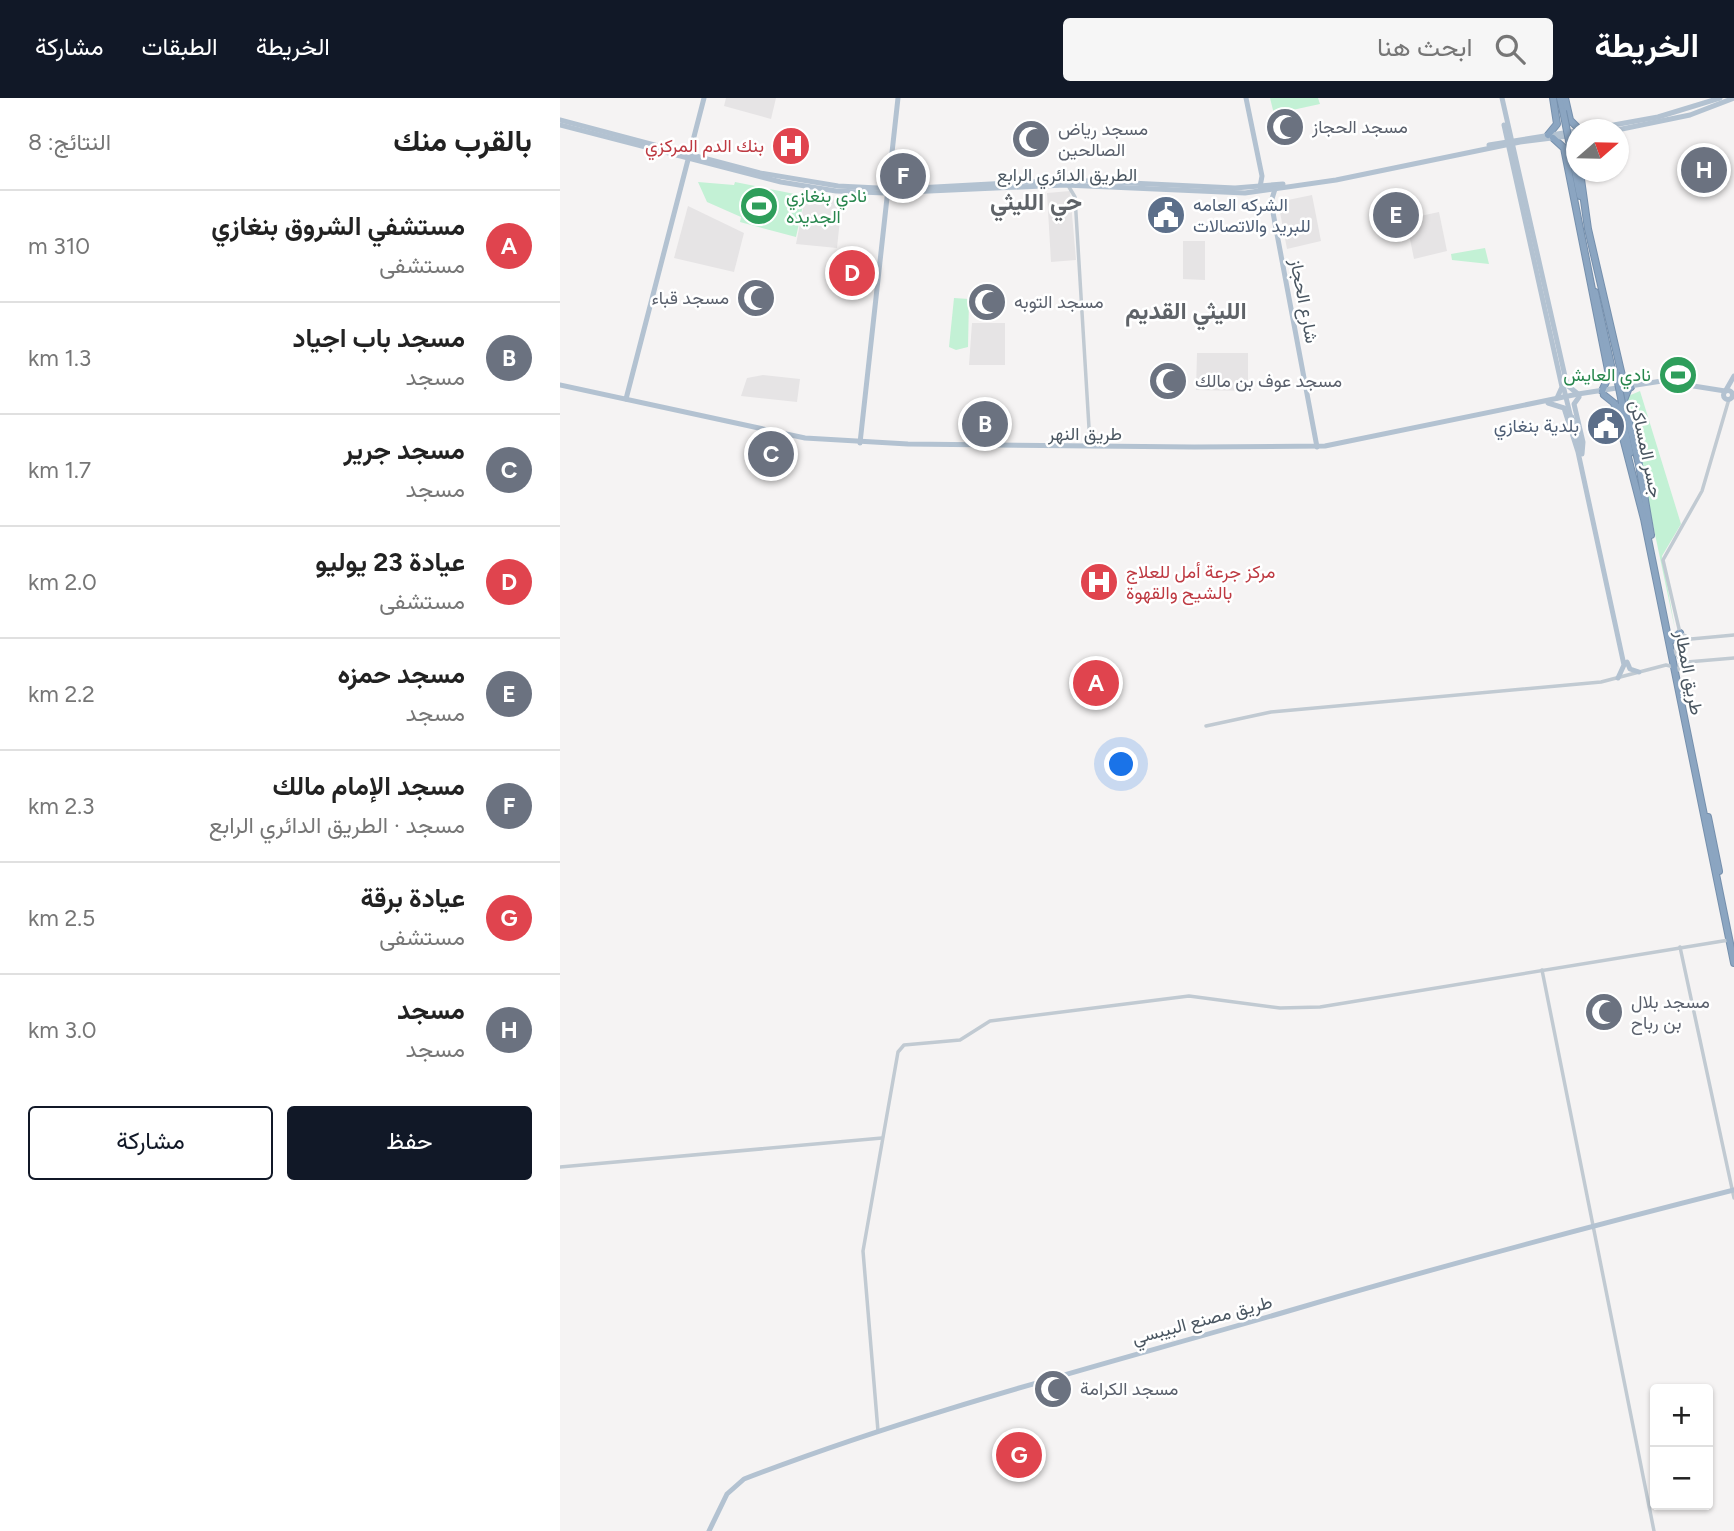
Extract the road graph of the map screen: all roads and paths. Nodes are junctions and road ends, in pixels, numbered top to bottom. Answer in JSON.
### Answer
{"nodes":[{"id":1,"x":704,"y":98,"type":"edge"},
{"id":2,"x":897,"y":98,"type":"edge"},
{"id":3,"x":1246,"y":98,"type":"edge"},
{"id":4,"x":1501,"y":98,"type":"edge"},
{"id":5,"x":1559,"y":98,"type":"edge"},
{"id":6,"x":1720,"y":98,"type":"edge"},
{"id":7,"x":1734,"y":98,"type":"edge"},
{"id":8,"x":1712,"y":107,"type":"junction"},
{"id":9,"x":1568,"y":115,"type":"junction"},
{"id":10,"x":1557,"y":117,"type":"junction"},
{"id":11,"x":1671,"y":117,"type":"junction"},
{"id":12,"x":1570,"y":119,"type":"edge"},
{"id":13,"x":560,"y":123,"type":"edge"},
{"id":14,"x":1629,"y":123,"type":"edge"},
{"id":15,"x":1629,"y":127,"type":"edge"},
{"id":16,"x":1566,"y":134,"type":"edge"},
{"id":17,"x":1550,"y":136,"type":"junction"},
{"id":18,"x":1510,"y":140,"type":"junction"},
{"id":19,"x":691,"y":145,"type":"junction"},
{"id":20,"x":1565,"y":152,"type":"joint"},
{"id":21,"x":678,"y":155,"type":"junction"},
{"id":22,"x":687,"y":160,"type":"junction"},
{"id":23,"x":698,"y":160,"type":"junction"},
{"id":24,"x":1262,"y":176,"type":"junction"},
{"id":25,"x":887,"y":180,"type":"junction"},
{"id":26,"x":1582,"y":182,"type":"edge"},
{"id":27,"x":1065,"y":185,"type":"junction"},
{"id":28,"x":1085,"y":186,"type":"junction"},
{"id":29,"x":1272,"y":187,"type":"junction"},
{"id":30,"x":1259,"y":189,"type":"junction"},
{"id":31,"x":876,"y":190,"type":"junction"},
{"id":32,"x":886,"y":191,"type":"junction"},
{"id":33,"x":897,"y":191,"type":"junction"},
{"id":34,"x":1075,"y":197,"type":"junction"},
{"id":35,"x":885,"y":202,"type":"junction"},
{"id":36,"x":1271,"y":202,"type":"junction"},
{"id":37,"x":1588,"y":225,"type":"junction"},
{"id":38,"x":1580,"y":229,"type":"junction"},
{"id":39,"x":1601,"y":287,"type":"junction"},
{"id":40,"x":1591,"y":288,"type":"junction"},
{"id":41,"x":1554,"y":336,"type":"junction"},
{"id":42,"x":1621,"y":374,"type":"junction"},
{"id":43,"x":1609,"y":375,"type":"junction"},
{"id":44,"x":1734,"y":376,"type":"edge"},
{"id":45,"x":560,"y":386,"type":"edge"},
{"id":46,"x":1630,"y":388,"type":"junction"},
{"id":47,"x":1607,"y":393,"type":"junction"},
{"id":48,"x":1729,"y":394,"type":"edge"},
{"id":49,"x":1578,"y":396,"type":"junction"},
{"id":50,"x":627,"y":398,"type":"junction"},
{"id":51,"x":1557,"y":398,"type":"junction"},
{"id":52,"x":1548,"y":403,"type":"junction"},
{"id":53,"x":1625,"y":403,"type":"junction"},
{"id":54,"x":1615,"y":405,"type":"junction"},
{"id":55,"x":860,"y":435,"type":"junction"},
{"id":56,"x":850,"y":442,"type":"junction"},
{"id":57,"x":859,"y":442,"type":"junction"},
{"id":58,"x":868,"y":443,"type":"junction"},
{"id":59,"x":1090,"y":444,"type":"junction"},
{"id":60,"x":1046,"y":446,"type":"junction"},
{"id":61,"x":1141,"y":447,"type":"junction"},
{"id":62,"x":1317,"y":447,"type":"junction"},
{"id":63,"x":1579,"y":449,"type":"junction"},
{"id":64,"x":1639,"y":497,"type":"junction"},
{"id":65,"x":1650,"y":534,"type":"junction"},
{"id":66,"x":1609,"y":588,"type":"junction"},
{"id":67,"x":1679,"y":632,"type":"junction"},
{"id":68,"x":1734,"y":635,"type":"edge"},
{"id":69,"x":1671,"y":637,"type":"junction"},
{"id":70,"x":1673,"y":654,"type":"junction"},
{"id":71,"x":1734,"y":658,"type":"edge"},
{"id":72,"x":1687,"y":663,"type":"junction"},
{"id":73,"x":1673,"y":667,"type":"junction"},
{"id":74,"x":1639,"y":672,"type":"junction"},
{"id":75,"x":1618,"y":678,"type":"junction"},
{"id":76,"x":1206,"y":726,"type":"dead end"},
{"id":77,"x":1732,"y":942,"type":"edge"},
{"id":78,"x":1680,"y":947,"type":"junction"},
{"id":79,"x":1734,"y":963,"type":"edge"},
{"id":80,"x":1542,"y":970,"type":"junction"},
{"id":81,"x":883,"y":1138,"type":"junction"},
{"id":82,"x":560,"y":1167,"type":"edge"},
{"id":83,"x":1733,"y":1190,"type":"edge"},
{"id":84,"x":1734,"y":1198,"type":"edge"},
{"id":85,"x":1594,"y":1225,"type":"junction"},
{"id":86,"x":878,"y":1432,"type":"junction"},
{"id":87,"x":709,"y":1531,"type":"edge"},
{"id":88,"x":1654,"y":1531,"type":"edge"}],
"edges":[{"from":1,"to":19,"type":"main road"},
{"from":2,"to":25,"type":"main road"},
{"from":3,"to":24,"type":"main road"},
{"from":4,"to":18,"type":"main road"},
{"from":5,"to":9,"type":"highway"},
{"from":5,"to":10,"type":"highway"},
{"from":5,"to":37,"type":"highway","bridge":true},
{"from":5,"to":38,"type":"highway","bridge":true},
{"from":6,"to":8,"type":"main road"},
{"from":6,"to":11,"type":"main road"},
{"from":7,"to":8,"type":"main road"},
{"from":8,"to":11,"type":"main road"},
{"from":9,"to":10,"type":"highway"},
{"from":9,"to":12,"type":"highway"},
{"from":10,"to":17,"type":"highway"},
{"from":11,"to":14,"type":"main road"},
{"from":11,"to":15,"type":"main road"},
{"from":13,"to":21,"type":"main road","name":"الطريق الدائري الرابع"},
{"from":16,"to":17,"type":"main road","name":"الطريق الدائري الرابع"},
{"from":17,"to":18,"type":"main road","name":"الطريق الدائري الرابع"},
{"from":17,"to":20,"type":"highway"},
{"from":18,"to":29,"type":"main road","name":"الطريق الدائري الرابع"},
{"from":18,"to":41,"type":"main road"},
{"from":19,"to":21,"type":"main road"},
{"from":19,"to":22,"type":"main road"},
{"from":19,"to":23,"type":"main road"},
{"from":20,"to":38,"type":"highway"},
{"from":21,"to":22,"type":"main road","name":"الطريق الدائري الرابع"},
{"from":22,"to":23,"type":"main road","name":"الطريق الدائري الرابع"},
{"from":22,"to":50,"type":"main road"},
{"from":23,"to":31,"type":"main road","name":"الطريق الدائري الرابع"},
{"from":24,"to":29,"type":"main road"},
{"from":24,"to":30,"type":"main road"},
{"from":25,"to":31,"type":"main road"},
{"from":25,"to":32,"type":"main road"},
{"from":25,"to":33,"type":"main road"},
{"from":26,"to":37,"type":"highway"},
{"from":27,"to":28,"type":"main road","name":"الطريق الدائري الرابع"},
{"from":27,"to":33,"type":"main road","name":"الطريق الدائري الرابع"},
{"from":27,"to":34,"type":"street"},
{"from":28,"to":30,"type":"main road","name":"الطريق الدائري الرابع"},
{"from":28,"to":34,"type":"street"},
{"from":29,"to":30,"type":"main road","name":"الطريق الدائري الرابع"},
{"from":29,"to":36,"type":"main road"},
{"from":30,"to":33,"type":"main road","name":"الطريق الدائري الرابع"},
{"from":30,"to":36,"type":"main road"},
{"from":31,"to":32,"type":"main road","name":"الطريق الدائري الرابع"},
{"from":31,"to":35,"type":"main road"},
{"from":32,"to":33,"type":"main road","name":"الطريق الدائري الرابع"},
{"from":32,"to":35,"type":"main road"},
{"from":33,"to":35,"type":"main road"},
{"from":34,"to":59,"type":"street"},
{"from":35,"to":55,"type":"main road"},
{"from":36,"to":62,"type":"main road","name":"شارع الحجاز"},
{"from":37,"to":39,"type":"highway"},
{"from":38,"to":40,"type":"highway"},
{"from":39,"to":42,"type":"highway"},
{"from":39,"to":65,"type":"highway","name":"جسر المساكن","bridge":true},
{"from":40,"to":43,"type":"highway"},
{"from":40,"to":64,"type":"highway","name":"جسر المساكن","bridge":true},
{"from":41,"to":49,"type":"main road"},
{"from":41,"to":51,"type":"main road"},
{"from":41,"to":63,"type":"main road","bridge":true},
{"from":42,"to":43,"type":"highway"},
{"from":42,"to":46,"type":"highway"},
{"from":43,"to":47,"type":"highway"},
{"from":44,"to":48,"type":"main road"},
{"from":45,"to":50,"type":"main road","name":"طريق النهر"},
{"from":45,"to":60,"type":"main road","name":"طريق النهر"},
{"from":46,"to":47,"type":"main road","name":"طريق النهر"},
{"from":46,"to":48,"type":"main road","name":"طريق النهر"},
{"from":46,"to":53,"type":"highway","name":"طريق المطار"},
{"from":47,"to":49,"type":"main road","name":"طريق النهر"},
{"from":47,"to":54,"type":"highway"},
{"from":48,"to":67,"type":"street"},
{"from":49,"to":51,"type":"main road","name":"طريق النهر"},
{"from":49,"to":52,"type":"main road","name":"طريق النهر"},
{"from":49,"to":63,"type":"main road"},
{"from":50,"to":56,"type":"main road","name":"طريق النهر"},
{"from":51,"to":62,"type":"main road","name":"طريق النهر"},
{"from":52,"to":61,"type":"main road","name":"طريق النهر"},
{"from":52,"to":63,"type":"main road"},
{"from":53,"to":54,"type":"highway"},
{"from":53,"to":65,"type":"highway","name":"طريق المطار"},
{"from":54,"to":64,"type":"highway","name":"طريق المطار"},
{"from":55,"to":56,"type":"main road"},
{"from":55,"to":57,"type":"main road"},
{"from":55,"to":58,"type":"main road"},
{"from":56,"to":57,"type":"main road","name":"طريق النهر"},
{"from":57,"to":58,"type":"main road","name":"طريق النهر"},
{"from":58,"to":60,"type":"main road","name":"طريق النهر"},
{"from":59,"to":60,"type":"main road","name":"طريق النهر"},
{"from":59,"to":61,"type":"main road","name":"طريق النهر"},
{"from":60,"to":61,"type":"main road","name":"طريق النهر"},
{"from":61,"to":62,"type":"main road","name":"طريق النهر"},
{"from":63,"to":66,"type":"main road"},
{"from":64,"to":70,"type":"highway","name":"طريق المطار"},
{"from":65,"to":69,"type":"highway","name":"طريق المطار"},
{"from":66,"to":74,"type":"main road"},
{"from":66,"to":75,"type":"main road"},
{"from":67,"to":68,"type":"street"},
{"from":67,"to":69,"type":"highway"},
{"from":69,"to":70,"type":"highway","name":"طريق المطار"},
{"from":70,"to":72,"type":"street"},
{"from":70,"to":73,"type":"highway","name":"طريق المطار"},
{"from":70,"to":73,"type":"street"},
{"from":71,"to":72,"type":"street"},
{"from":72,"to":73,"type":"street"},
{"from":73,"to":74,"type":"street"},
{"from":73,"to":77,"type":"highway","name":"طريق المطار"},
{"from":74,"to":75,"type":"street"},
{"from":75,"to":76,"type":"street"},
{"from":77,"to":78,"type":"street"},
{"from":77,"to":79,"type":"highway","name":"طريق المطار"},
{"from":78,"to":80,"type":"street"},
{"from":78,"to":83,"type":"street"},
{"from":80,"to":81,"type":"street"},
{"from":80,"to":85,"type":"street"},
{"from":81,"to":82,"type":"street"},
{"from":81,"to":86,"type":"street"},
{"from":83,"to":84,"type":"street"},
{"from":83,"to":85,"type":"main road","name":"طريق مصنع البيبسي"},
{"from":85,"to":86,"type":"main road","name":"طريق مصنع البيبسي"},
{"from":85,"to":88,"type":"street"},
{"from":86,"to":87,"type":"main road","name":"طريق مصنع البيبسي"}]}
